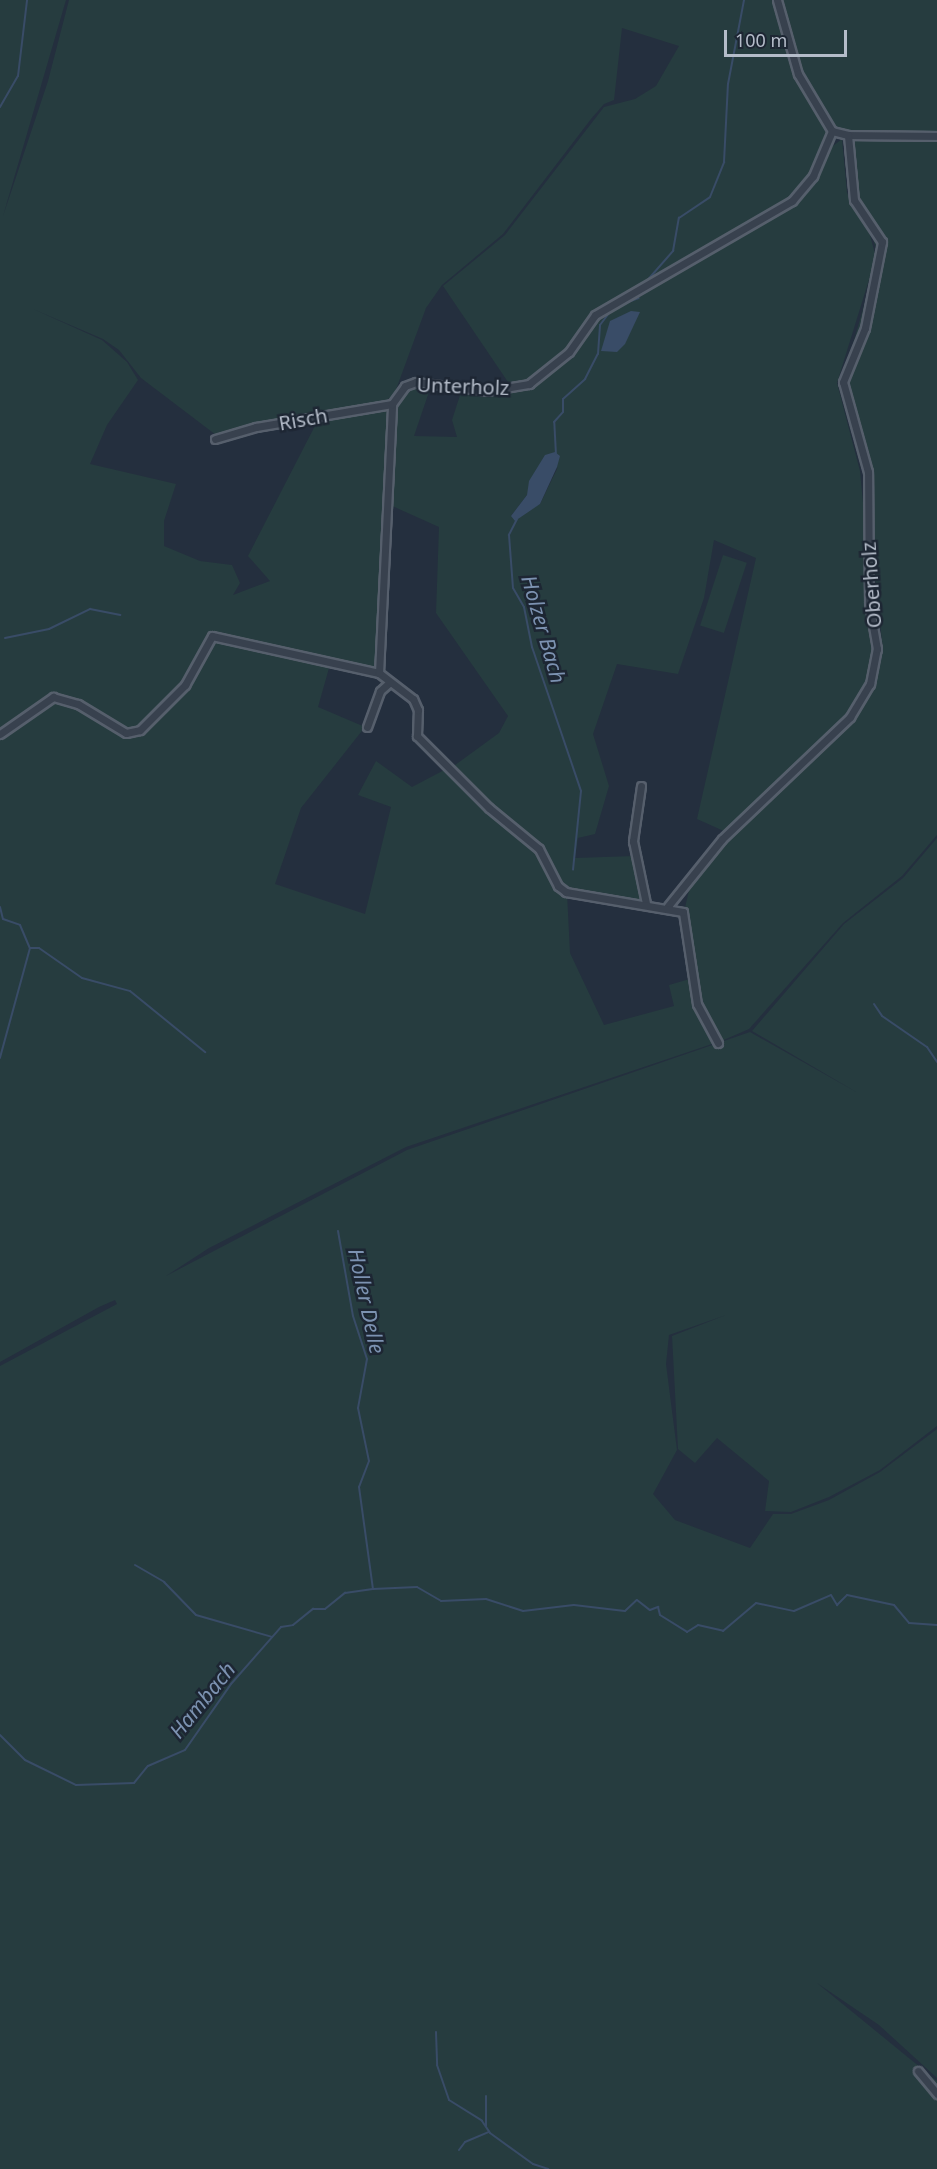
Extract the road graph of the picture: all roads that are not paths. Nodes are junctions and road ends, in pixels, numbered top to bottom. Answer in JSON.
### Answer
{"nodes":[{"id":1,"x":777,"y":0,"type":"edge"},
{"id":2,"x":832,"y":131,"type":"junction"},
{"id":3,"x":848,"y":135,"type":"junction"},
{"id":4,"x":937,"y":136,"type":"edge"},
{"id":5,"x":392,"y":404,"type":"junction"},
{"id":6,"x":215,"y":439,"type":"dead end"},
{"id":7,"x":379,"y":673,"type":"junction"},
{"id":8,"x":390,"y":682,"type":"junction"},
{"id":9,"x":367,"y":727,"type":"dead end"},
{"id":10,"x":0,"y":734,"type":"edge"},
{"id":11,"x":641,"y":786,"type":"dead end"},
{"id":12,"x":646,"y":903,"type":"junction"},
{"id":13,"x":668,"y":906,"type":"junction"},
{"id":14,"x":718,"y":1043,"type":"dead end"},
{"id":15,"x":918,"y":2071,"type":"dead end"},
{"id":16,"x":937,"y":2094,"type":"edge"}],
"edges":[{"from":1,"to":2,"type":"street"},
{"from":2,"to":3,"type":"street"},
{"from":2,"to":5,"type":"street","name":"Unterholz"},
{"from":3,"to":4,"type":"street"},
{"from":3,"to":13,"type":"street","name":"Oberholz"},
{"from":5,"to":6,"type":"street","name":"Risch"},
{"from":5,"to":7,"type":"street","name":"Unterholz"},
{"from":7,"to":8,"type":"street"},
{"from":7,"to":10,"type":"street"},
{"from":8,"to":9,"type":"street"},
{"from":8,"to":12,"type":"street"},
{"from":11,"to":12,"type":"street"},
{"from":12,"to":13,"type":"street"},
{"from":13,"to":14,"type":"street"},
{"from":15,"to":16,"type":"street"}]}
